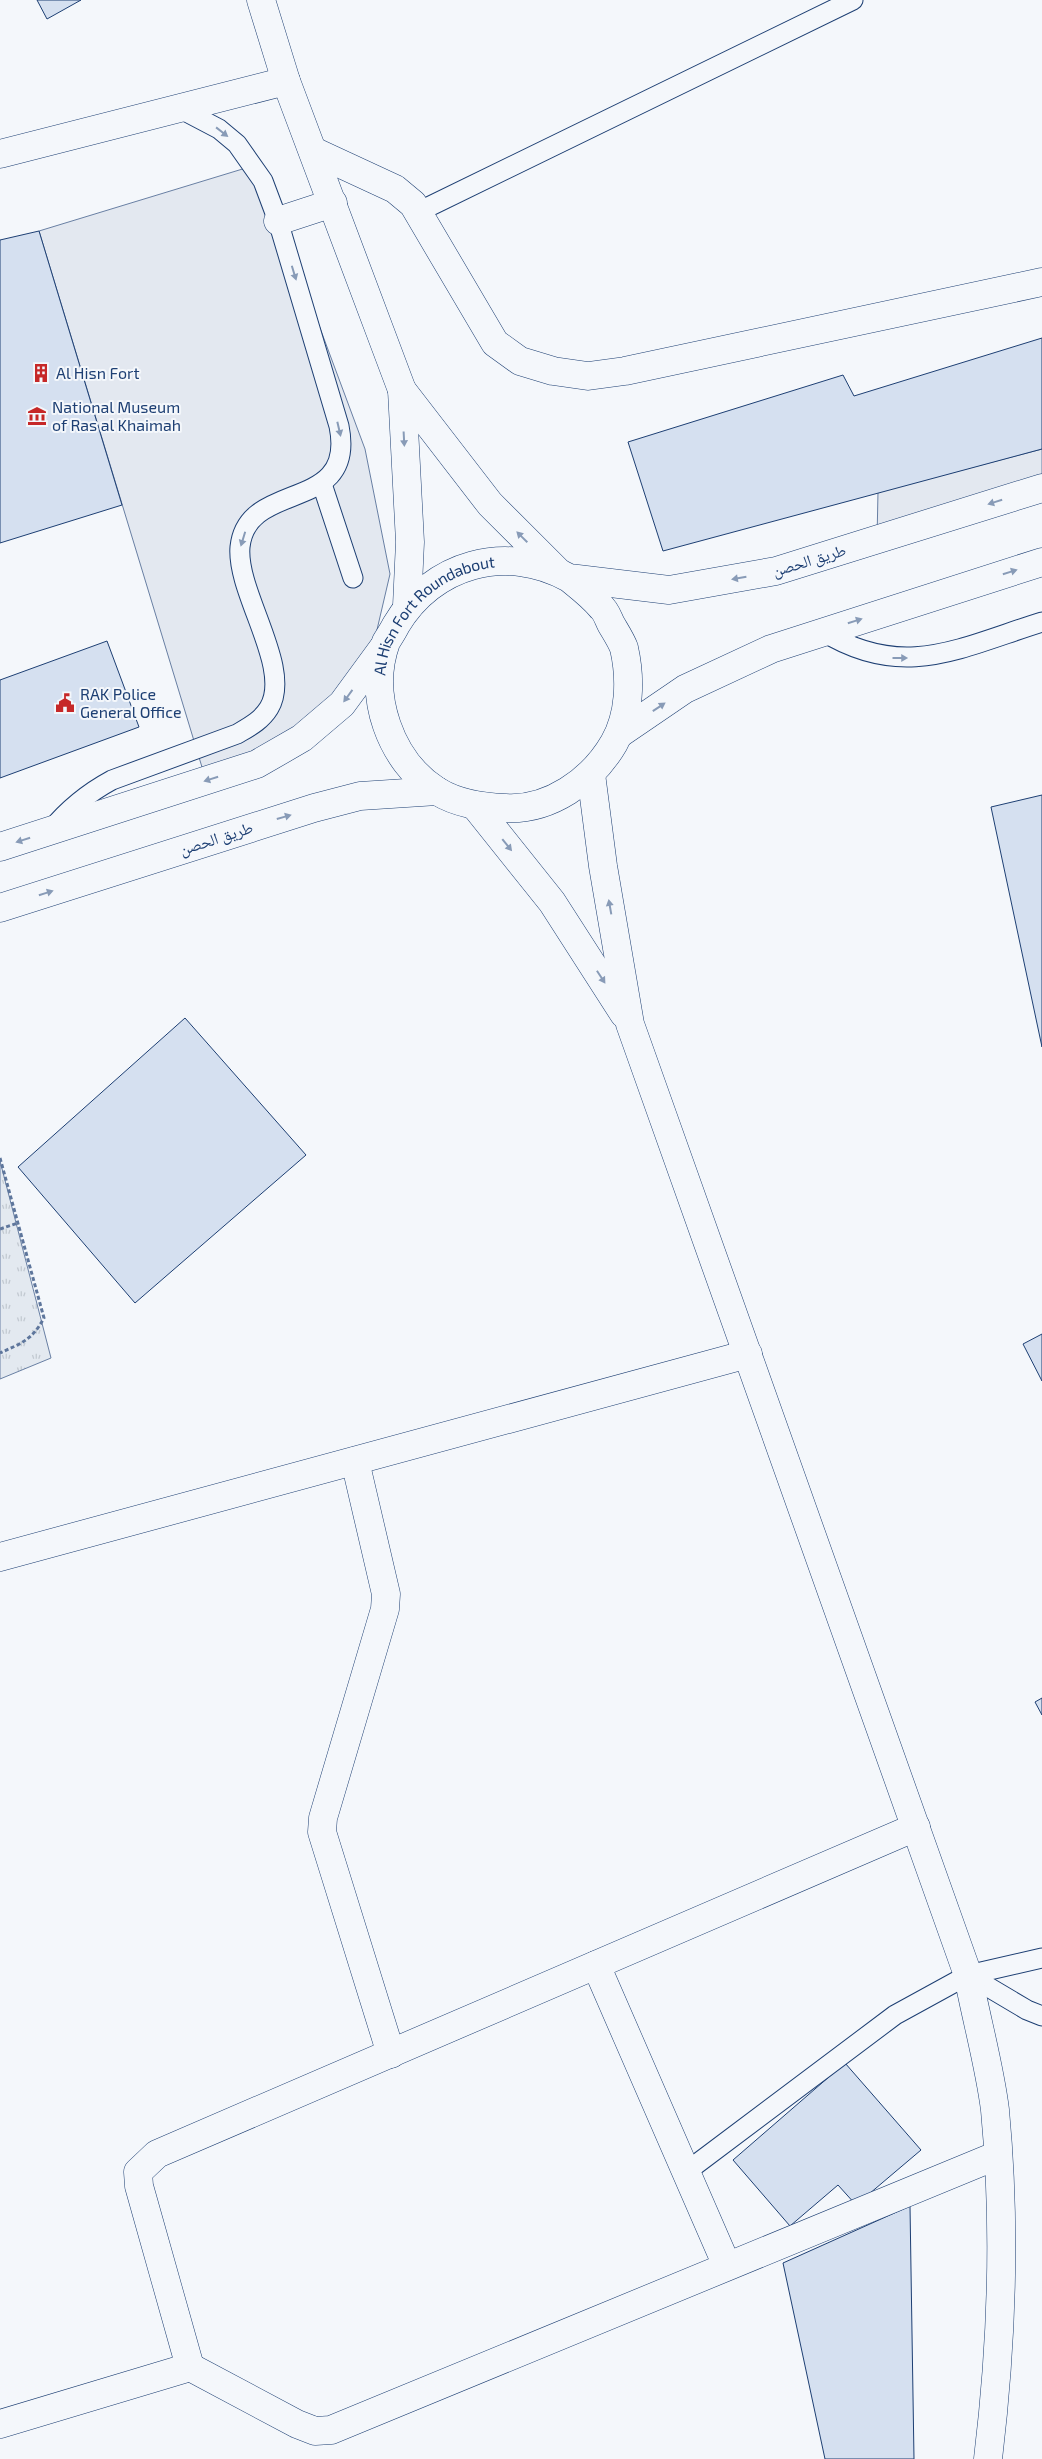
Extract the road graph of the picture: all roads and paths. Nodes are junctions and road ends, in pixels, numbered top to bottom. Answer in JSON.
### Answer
{"nodes":[{"id":1,"x":261,"y":0,"type":"edge"},
{"id":2,"x":853,"y":0,"type":"edge"},
{"id":3,"x":286,"y":81,"type":"junction"},
{"id":4,"x":179,"y":108,"type":"junction"},
{"id":5,"x":313,"y":152,"type":"junction"},
{"id":6,"x":0,"y":154,"type":"edge"},
{"id":7,"x":333,"y":204,"type":"junction"},
{"id":8,"x":418,"y":212,"type":"junction"},
{"id":9,"x":278,"y":221,"type":"junction"},
{"id":10,"x":1042,"y":282,"type":"edge"},
{"id":11,"x":402,"y":390,"type":"junction"},
{"id":12,"x":322,"y":484,"type":"junction"},
{"id":13,"x":1042,"y":488,"type":"edge"},
{"id":14,"x":1042,"y":562,"type":"edge"},
{"id":15,"x":563,"y":575,"type":"junction"},
{"id":16,"x":353,"y":578,"type":"dead end"},
{"id":17,"x":407,"y":606,"type":"junction"},
{"id":18,"x":1042,"y":622,"type":"edge"},
{"id":19,"x":822,"y":631,"type":"junction"},
{"id":20,"x":386,"y":642,"type":"junction"},
{"id":21,"x":619,"y":734,"type":"junction"},
{"id":22,"x":591,"y":774,"type":"junction"},
{"id":23,"x":437,"y":791,"type":"junction"},
{"id":24,"x":476,"y":807,"type":"junction"},
{"id":25,"x":50,"y":831,"type":"junction"},
{"id":26,"x":0,"y":847,"type":"edge"},
{"id":27,"x":0,"y":908,"type":"edge"},
{"id":28,"x":630,"y":1024,"type":"junction"},
{"id":29,"x":0,"y":1158,"type":"edge"},
{"id":30,"x":18,"y":1223,"type":"junction"},
{"id":31,"x":0,"y":1230,"type":"edge"},
{"id":32,"x":0,"y":1353,"type":"edge"},
{"id":33,"x":748,"y":1354,"type":"junction"},
{"id":34,"x":355,"y":1461,"type":"junction"},
{"id":35,"x":0,"y":1557,"type":"edge"},
{"id":36,"x":916,"y":1828,"type":"junction"},
{"id":37,"x":1042,"y":1958,"type":"edge"},
{"id":38,"x":596,"y":1965,"type":"junction"},
{"id":39,"x":968,"y":1975,"type":"junction"},
{"id":40,"x":1042,"y":2016,"type":"edge"},
{"id":41,"x":391,"y":2054,"type":"junction"},
{"id":42,"x":998,"y":2154,"type":"junction"},
{"id":43,"x":686,"y":2172,"type":"junction"},
{"id":44,"x":727,"y":2266,"type":"junction"},
{"id":45,"x":190,"y":2367,"type":"junction"},
{"id":46,"x":0,"y":2424,"type":"edge"},
{"id":47,"x":988,"y":2459,"type":"edge"}],
"edges":[{"from":1,"to":3,"type":"street"},
{"from":2,"to":8,"type":"lane"},
{"from":3,"to":4,"type":"street"},
{"from":3,"to":5,"type":"street"},
{"from":4,"to":6,"type":"street"},
{"from":4,"to":9,"type":"lane","one_way":true},
{"from":5,"to":7,"type":"street"},
{"from":5,"to":8,"type":"street"},
{"from":7,"to":9,"type":"street"},
{"from":7,"to":11,"type":"street"},
{"from":8,"to":10,"type":"street"},
{"from":9,"to":12,"type":"lane","one_way":true},
{"from":15,"to":11,"type":"street","one_way":true},
{"from":11,"to":17,"type":"street","one_way":true},
{"from":12,"to":16,"type":"lane"},
{"from":12,"to":25,"type":"lane","one_way":true},
{"from":13,"to":15,"type":"street","name":"طريق الحصن","one_way":true},
{"from":19,"to":14,"type":"street","one_way":true},
{"from":15,"to":17,"type":"street","name":"Al Hisn Fort Roundabout"},
{"from":15,"to":21,"type":"street","name":"Al Hisn Fort Roundabout"},
{"from":17,"to":20,"type":"street","name":"Al Hisn Fort Roundabout"},
{"from":19,"to":18,"type":"lane","one_way":true},
{"from":21,"to":19,"type":"street","one_way":true},
{"from":20,"to":23,"type":"street","name":"Al Hisn Fort Roundabout"},
{"from":20,"to":25,"type":"street","one_way":true},
{"from":21,"to":22,"type":"street","name":"Al Hisn Fort Roundabout"},
{"from":22,"to":24,"type":"street","name":"Al Hisn Fort Roundabout"},
{"from":28,"to":22,"type":"street","one_way":true},
{"from":23,"to":24,"type":"street","name":"Al Hisn Fort Roundabout"},
{"from":27,"to":23,"type":"street","name":"طريق الحصن","one_way":true},
{"from":24,"to":28,"type":"street","one_way":true},
{"from":25,"to":26,"type":"street","one_way":true},
{"from":28,"to":33,"type":"street"},
{"from":29,"to":30,"type":"path"},
{"from":30,"to":31,"type":"path"},
{"from":30,"to":32,"type":"path"},
{"from":33,"to":34,"type":"street"},
{"from":33,"to":36,"type":"street"},
{"from":34,"to":35,"type":"street"},
{"from":34,"to":41,"type":"street"},
{"from":36,"to":38,"type":"street"},
{"from":36,"to":39,"type":"street"},
{"from":37,"to":39,"type":"lane"},
{"from":38,"to":41,"type":"street"},
{"from":38,"to":43,"type":"street"},
{"from":39,"to":40,"type":"lane"},
{"from":39,"to":42,"type":"street"},
{"from":39,"to":43,"type":"lane"},
{"from":41,"to":45,"type":"street"},
{"from":42,"to":44,"type":"street"},
{"from":42,"to":47,"type":"street"},
{"from":43,"to":44,"type":"street"},
{"from":44,"to":45,"type":"street"},
{"from":45,"to":46,"type":"street"}]}
